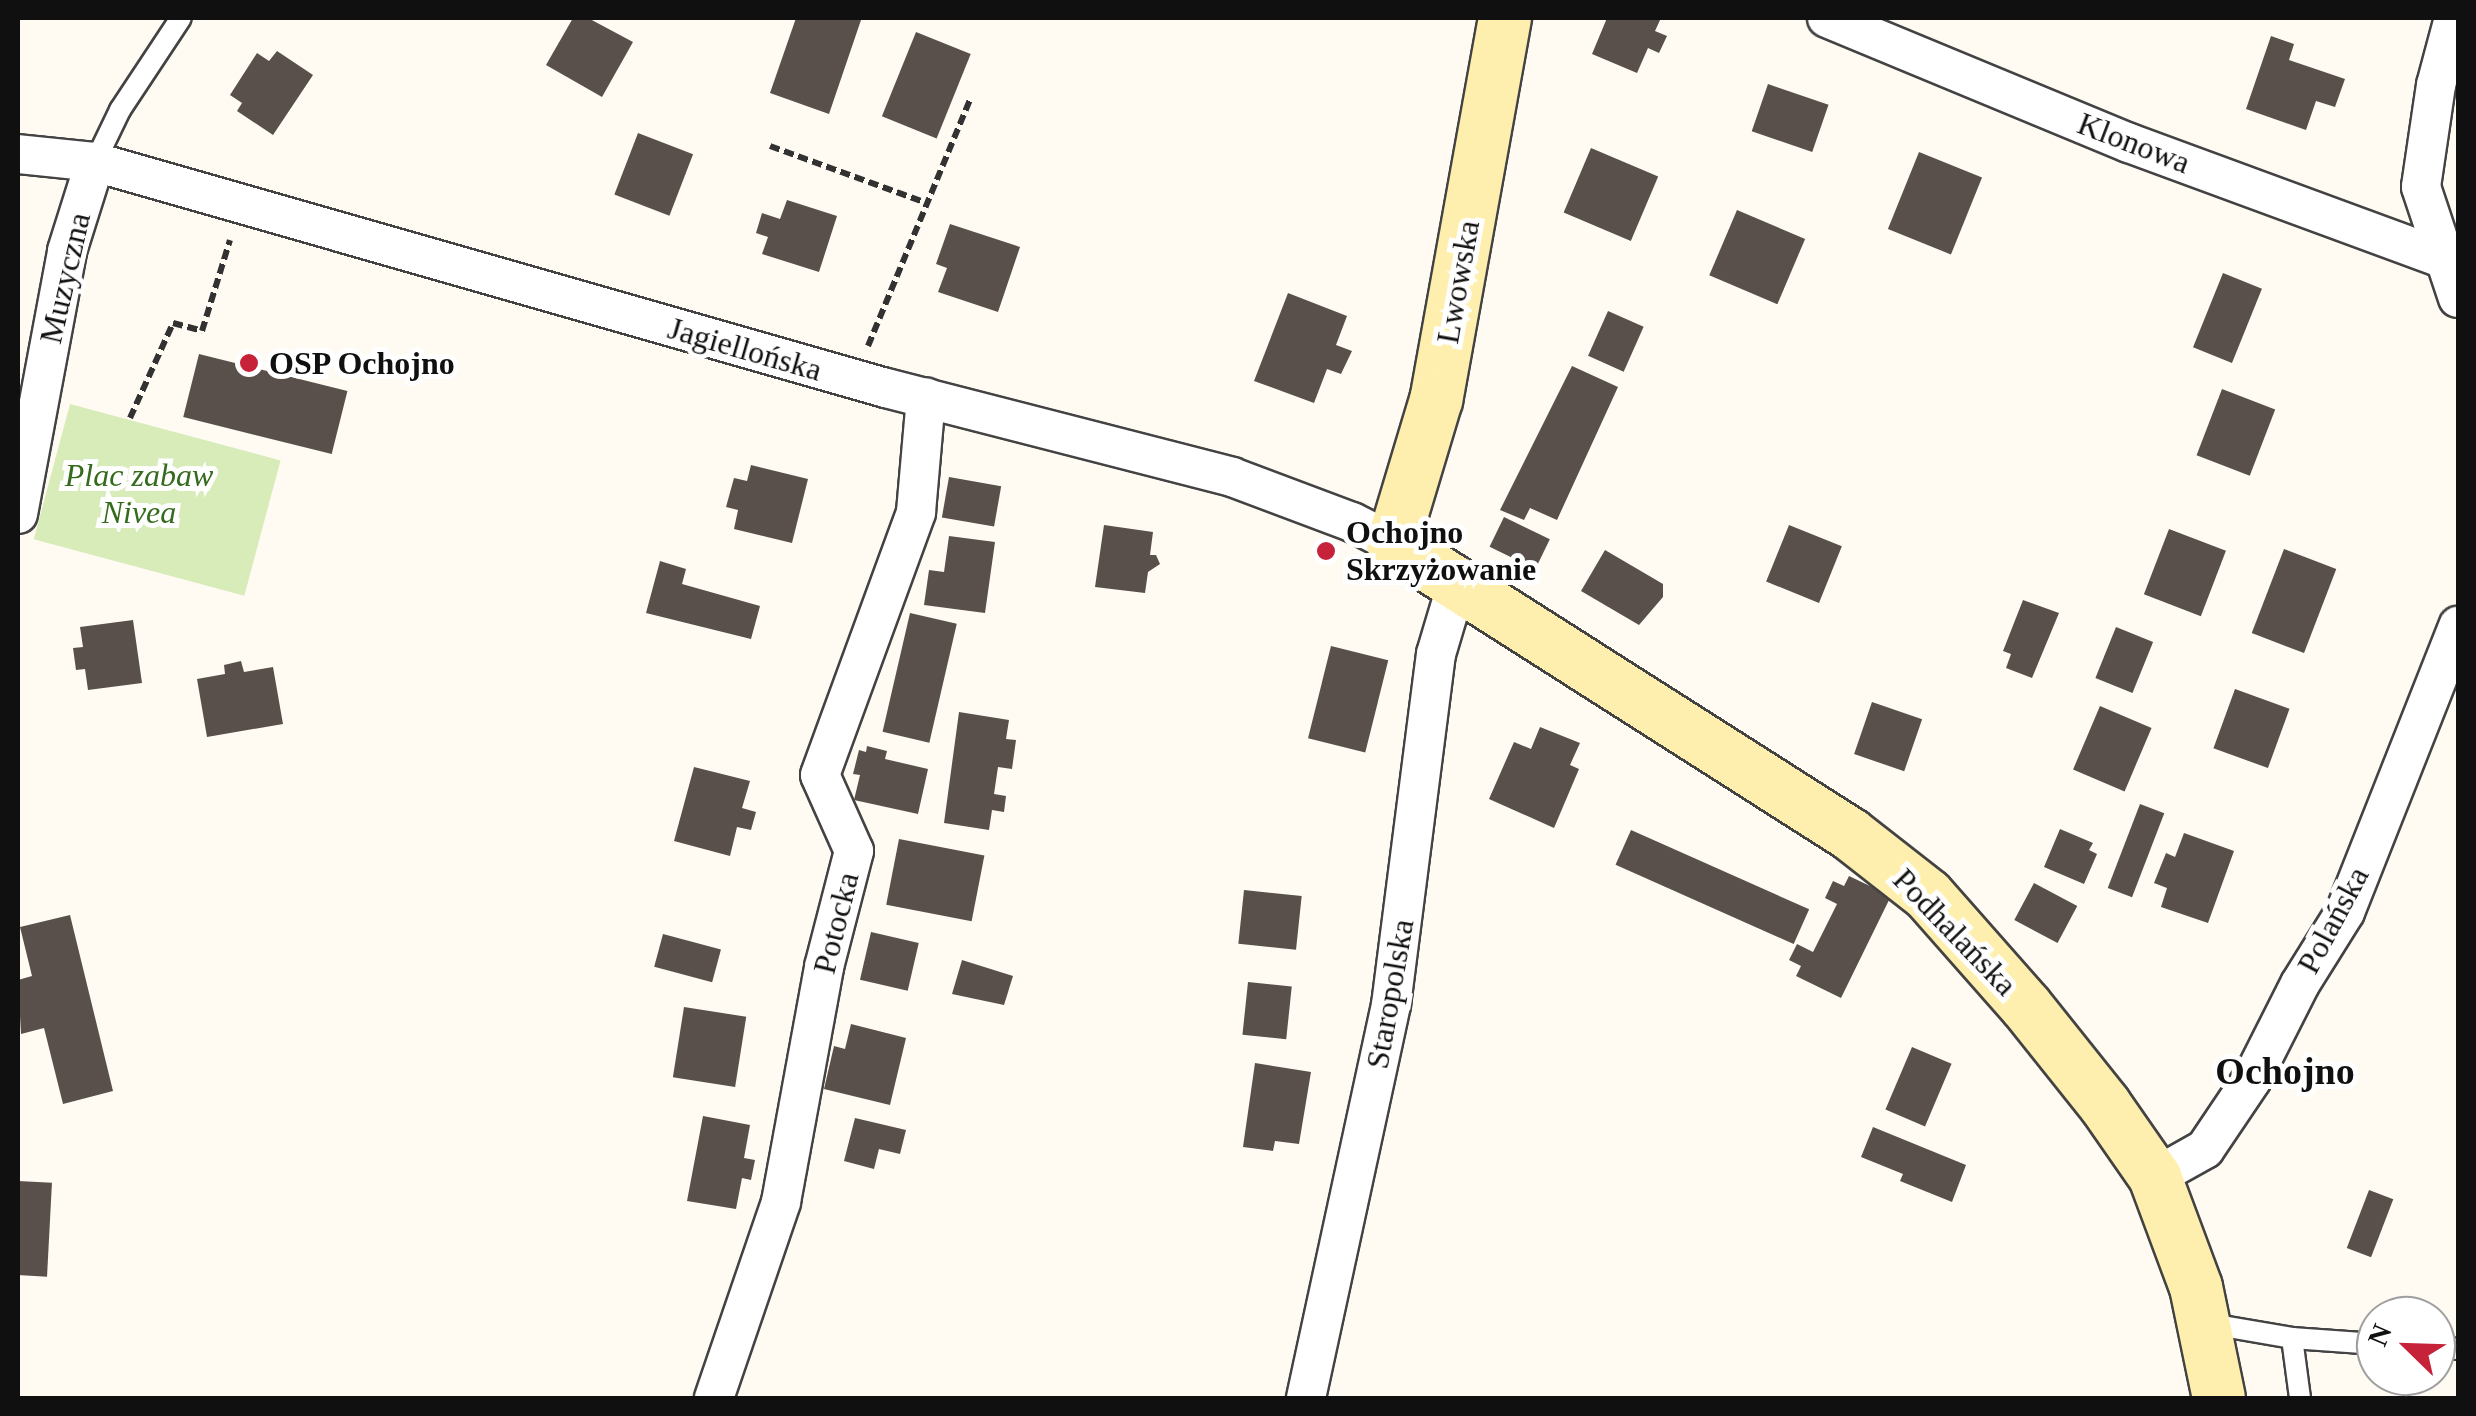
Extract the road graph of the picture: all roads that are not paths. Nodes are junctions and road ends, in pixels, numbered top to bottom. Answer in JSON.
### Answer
{"nodes":[{"id":1,"x":181,"y":18,"type":"edge"},
{"id":2,"x":1504,"y":18,"type":"edge"},
{"id":3,"x":1827,"y":18,"type":"edge"},
{"id":4,"x":2454,"y":18,"type":"edge"},
{"id":5,"x":18,"y":154,"type":"edge"},
{"id":6,"x":95,"y":162,"type":"junction"},
{"id":7,"x":2445,"y":259,"type":"junction"},
{"id":8,"x":2458,"y":298,"type":"edge"},
{"id":9,"x":926,"y":397,"type":"junction"},
{"id":10,"x":18,"y":514,"type":"edge"},
{"id":11,"x":1393,"y":543,"type":"junction"},
{"id":12,"x":1456,"y":587,"type":"junction"},
{"id":13,"x":2458,"y":626,"type":"edge"},
{"id":14,"x":2154,"y":1176,"type":"junction"},
{"id":15,"x":2203,"y":1323,"type":"junction"},
{"id":16,"x":2292,"y":1338,"type":"junction"},
{"id":17,"x":2356,"y":1343,"type":"edge"},
{"id":18,"x":714,"y":1398,"type":"edge"},
{"id":19,"x":1306,"y":1398,"type":"edge"},
{"id":20,"x":2219,"y":1398,"type":"edge"},
{"id":21,"x":2300,"y":1398,"type":"edge"}],
"edges":[{"from":1,"to":6,"type":"lane"},
{"from":2,"to":11,"type":"street","name":"Lwowska"},
{"from":3,"to":7,"type":"street","name":"Klonowa"},
{"from":4,"to":7,"type":"street"},
{"from":5,"to":6,"type":"street","name":"Jagiellońska"},
{"from":6,"to":9,"type":"street","name":"Jagiellońska"},
{"from":6,"to":10,"type":"street","name":"Muzyczna"},
{"from":7,"to":8,"type":"street"},
{"from":9,"to":11,"type":"street","name":"Jagiellońska"},
{"from":9,"to":18,"type":"street","name":"Potocka"},
{"from":11,"to":12,"type":"street","name":"Jagiellońska"},
{"from":12,"to":14,"type":"street","name":"Podhalańska"},
{"from":12,"to":19,"type":"street","name":"Staropolska"},
{"from":13,"to":14,"type":"street","name":"Polańska"},
{"from":14,"to":15,"type":"street","name":"Podhalańska"},
{"from":15,"to":16,"type":"lane"},
{"from":15,"to":20,"type":"street","name":"Podhalańska"},
{"from":16,"to":17,"type":"lane"},
{"from":16,"to":21,"type":"lane"}]}
